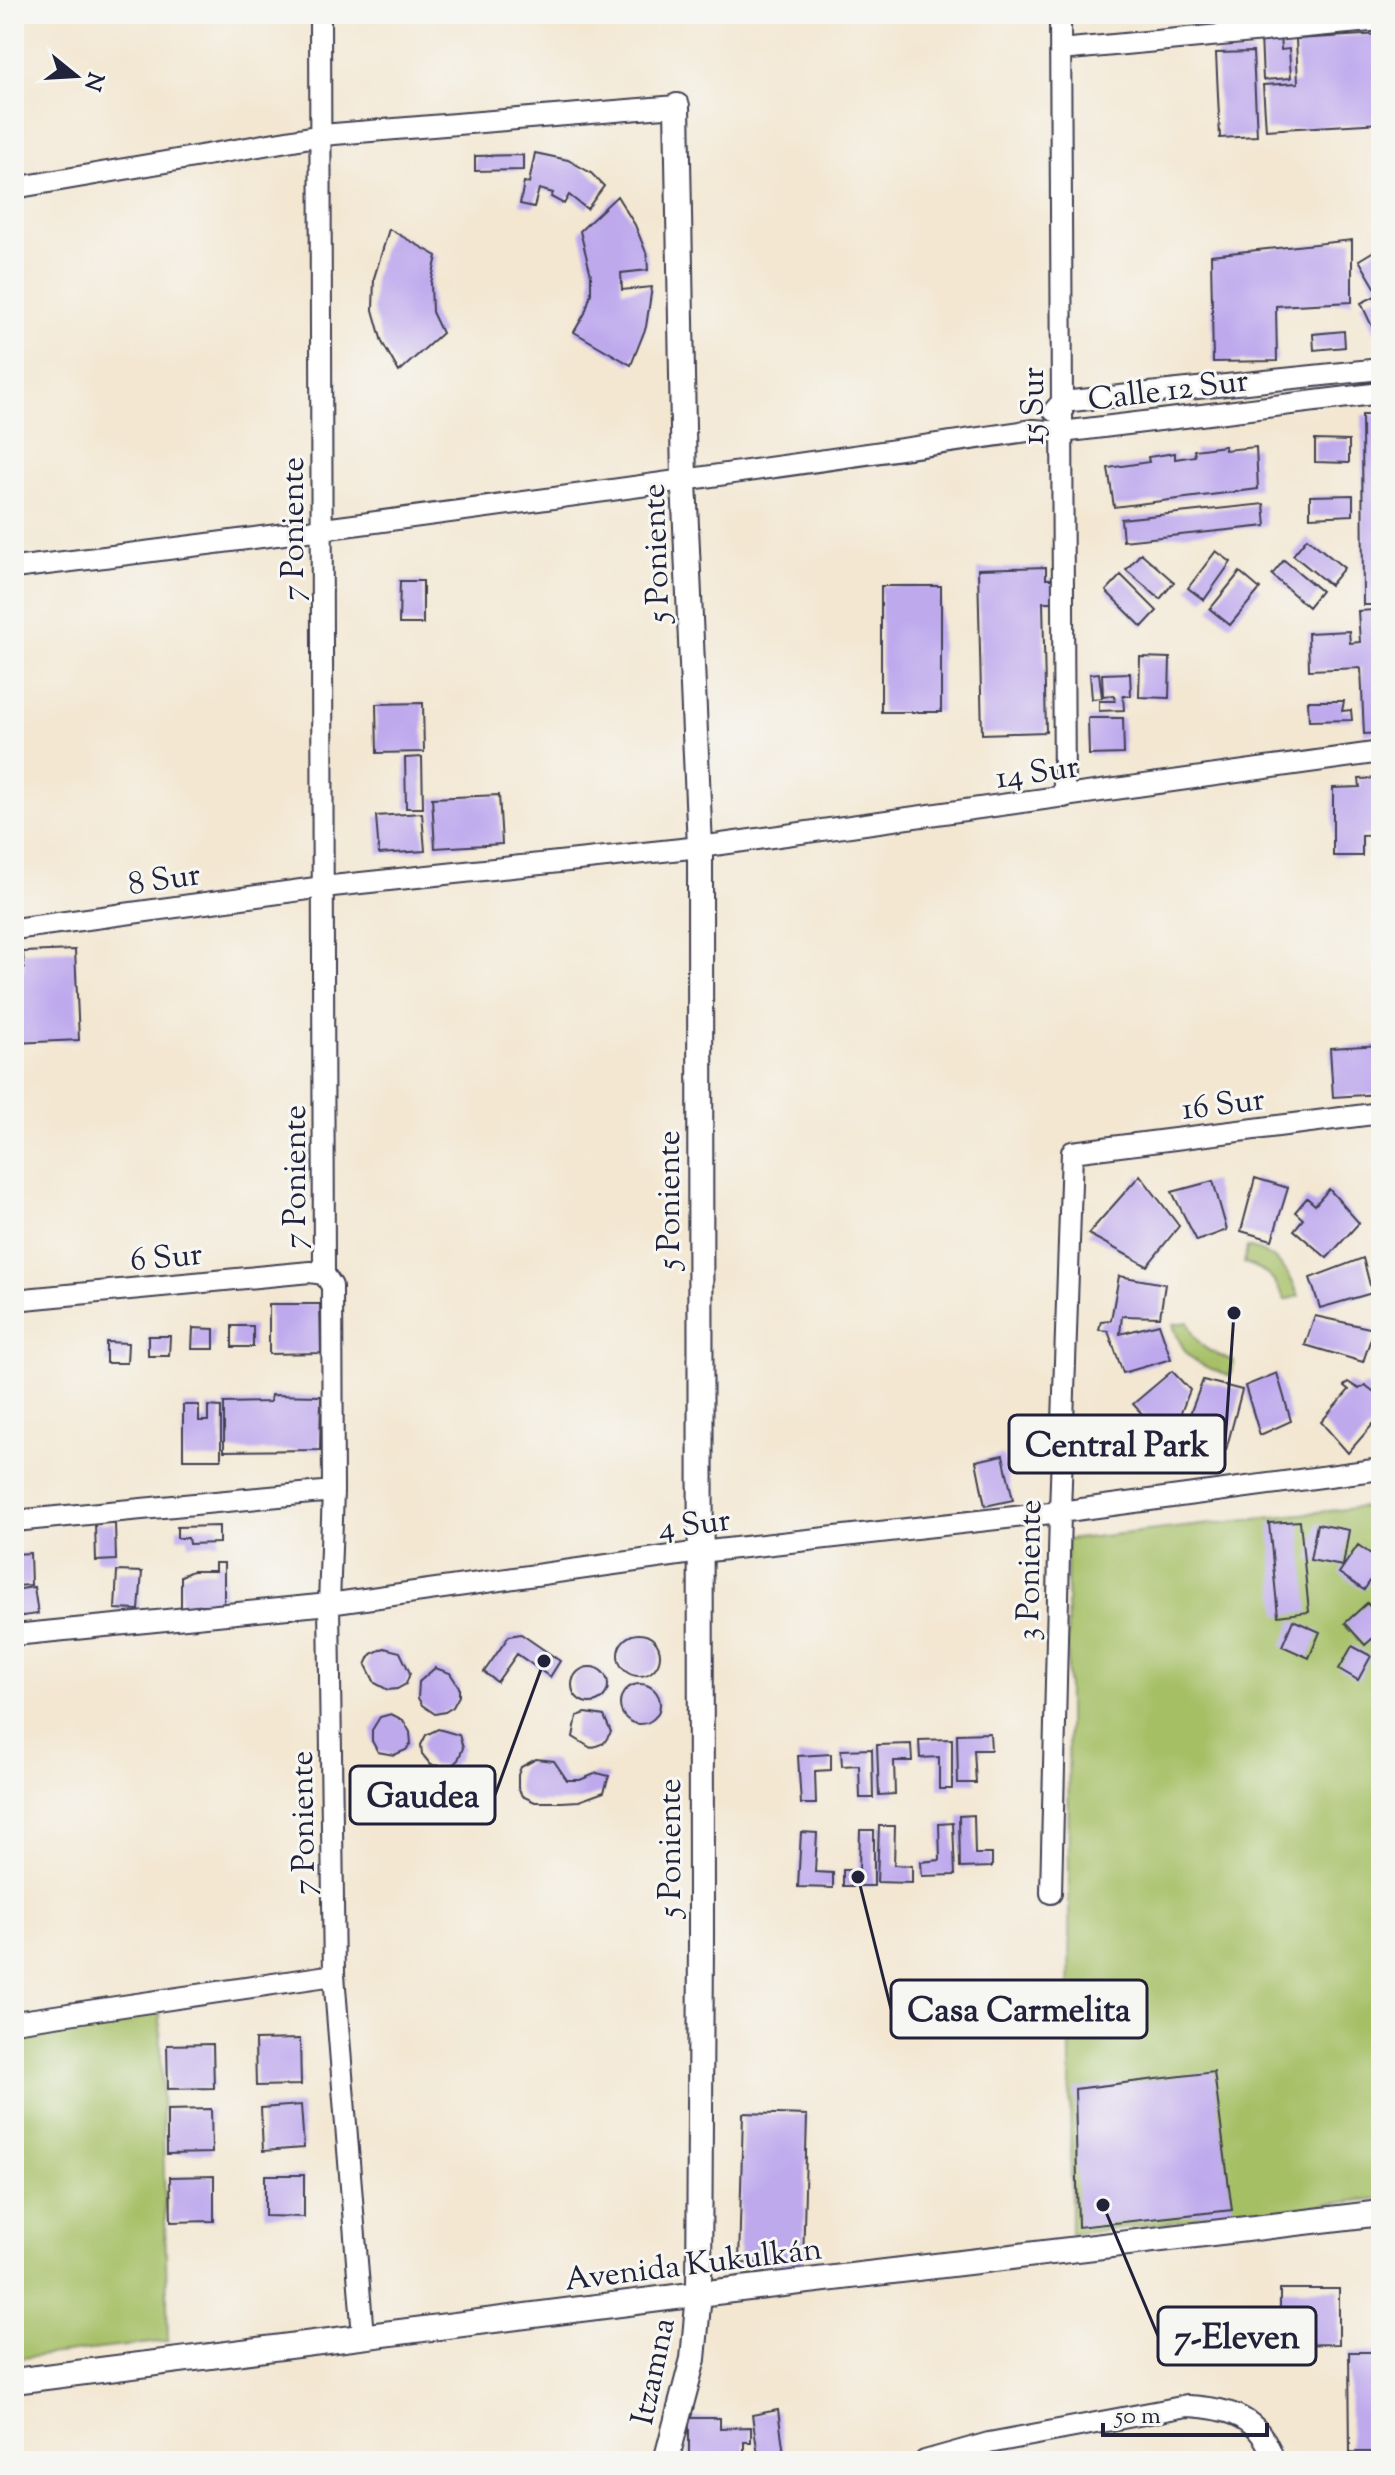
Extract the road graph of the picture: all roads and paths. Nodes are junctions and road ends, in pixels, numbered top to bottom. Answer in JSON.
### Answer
{"nodes":[{"id":1,"x":320,"y":14,"type":"edge"},
{"id":2,"x":1060,"y":14,"type":"edge"},
{"id":3,"x":1381,"y":20,"type":"edge"},
{"id":4,"x":1060,"y":50,"type":"junction"},
{"id":5,"x":677,"y":106,"type":"joint"},
{"id":6,"x":322,"y":135,"type":"junction"},
{"id":7,"x":14,"y":188,"type":"edge"},
{"id":8,"x":1381,"y":369,"type":"edge"},
{"id":9,"x":1299,"y":378,"type":"junction"},
{"id":10,"x":1381,"y":393,"type":"edge"},
{"id":11,"x":1062,"y":402,"type":"junction"},
{"id":12,"x":1304,"y":403,"type":"junction"},
{"id":13,"x":1034,"y":430,"type":"junction"},
{"id":14,"x":1062,"y":432,"type":"junction"},
{"id":15,"x":684,"y":481,"type":"junction"},
{"id":16,"x":323,"y":531,"type":"junction"},
{"id":17,"x":14,"y":568,"type":"edge"},
{"id":18,"x":1381,"y":752,"type":"edge"},
{"id":19,"x":1064,"y":797,"type":"junction"},
{"id":20,"x":700,"y":847,"type":"junction"},
{"id":21,"x":323,"y":887,"type":"junction"},
{"id":22,"x":14,"y":929,"type":"edge"},
{"id":23,"x":1381,"y":1113,"type":"edge"},
{"id":24,"x":1072,"y":1152,"type":"joint"},
{"id":25,"x":324,"y":1274,"type":"junction"},
{"id":26,"x":14,"y":1300,"type":"edge"},
{"id":27,"x":1381,"y":1469,"type":"edge"},
{"id":28,"x":333,"y":1491,"type":"junction"},
{"id":29,"x":1060,"y":1512,"type":"junction"},
{"id":30,"x":14,"y":1521,"type":"edge"},
{"id":31,"x":700,"y":1552,"type":"junction"},
{"id":32,"x":329,"y":1604,"type":"junction"},
{"id":33,"x":14,"y":1635,"type":"edge"},
{"id":34,"x":1051,"y":1893,"type":"dead end"},
{"id":35,"x":334,"y":1975,"type":"junction"},
{"id":36,"x":14,"y":2022,"type":"edge"},
{"id":37,"x":1381,"y":2213,"type":"edge"},
{"id":38,"x":699,"y":2294,"type":"junction"},
{"id":39,"x":363,"y":2336,"type":"junction"},
{"id":40,"x":14,"y":2381,"type":"edge"},
{"id":41,"x":991,"y":2452,"type":"edge"},
{"id":42,"x":666,"y":2461,"type":"edge"},
{"id":43,"x":925,"y":2461,"type":"edge"},
{"id":44,"x":1274,"y":2461,"type":"edge"}],
"edges":[{"from":1,"to":6,"type":"street","name":"7 Poniente"},
{"from":2,"to":4,"type":"street","name":"15 Sur"},
{"from":3,"to":4,"type":"street"},
{"from":4,"to":11,"type":"street","name":"15 Sur"},
{"from":5,"to":6,"type":"street"},
{"from":5,"to":15,"type":"street","name":"5 Poniente"},
{"from":6,"to":7,"type":"street"},
{"from":6,"to":16,"type":"street","name":"7 Poniente"},
{"from":8,"to":9,"type":"street","name":"Calle 12 Sur"},
{"from":9,"to":11,"type":"street","name":"Calle 12 Sur"},
{"from":9,"to":12,"type":"street"},
{"from":10,"to":12,"type":"street","name":"Calle 12 Sur"},
{"from":11,"to":13,"type":"street","name":"Calle 12 Sur"},
{"from":11,"to":14,"type":"street","name":"15 Sur"},
{"from":12,"to":14,"type":"street","name":"Calle 12 Sur"},
{"from":13,"to":14,"type":"street","name":"Calle 12 Sur"},
{"from":13,"to":15,"type":"street"},
{"from":14,"to":19,"type":"street","name":"15 Sur"},
{"from":15,"to":16,"type":"street"},
{"from":15,"to":20,"type":"street","name":"5 Poniente"},
{"from":16,"to":17,"type":"street"},
{"from":16,"to":21,"type":"street","name":"7 Poniente"},
{"from":18,"to":19,"type":"street","name":"14 Sur"},
{"from":19,"to":20,"type":"street","name":"14 Sur"},
{"from":20,"to":21,"type":"street","name":"14 Sur"},
{"from":20,"to":31,"type":"street","name":"5 Poniente"},
{"from":21,"to":22,"type":"street","name":"8 Sur"},
{"from":21,"to":25,"type":"street","name":"7 Poniente"},
{"from":23,"to":24,"type":"street","name":"16 Sur"},
{"from":24,"to":29,"type":"street","name":"3 Poniente"},
{"from":25,"to":26,"type":"street","name":"6 Sur"},
{"from":25,"to":28,"type":"street","name":"7 Poniente"},
{"from":27,"to":29,"type":"street","name":"4 Sur"},
{"from":28,"to":30,"type":"street"},
{"from":28,"to":32,"type":"street","name":"7 Poniente"},
{"from":29,"to":31,"type":"street","name":"4 Sur"},
{"from":29,"to":34,"type":"street","name":"3 Poniente"},
{"from":31,"to":32,"type":"street","name":"4 Sur"},
{"from":31,"to":38,"type":"street","name":"5 Poniente"},
{"from":32,"to":33,"type":"street","name":"4 Sur"},
{"from":32,"to":35,"type":"street","name":"7 Poniente"},
{"from":35,"to":36,"type":"street"},
{"from":35,"to":39,"type":"street","name":"7 Poniente"},
{"from":37,"to":38,"type":"street","name":"Avenida Kukulkán"},
{"from":38,"to":39,"type":"street","name":"Avenida Kukulkán"},
{"from":38,"to":42,"type":"street","name":"Itzamna"},
{"from":39,"to":40,"type":"street","name":"Avenida Kukulkán"},
{"from":41,"to":43,"type":"street"},
{"from":41,"to":44,"type":"street"}]}
